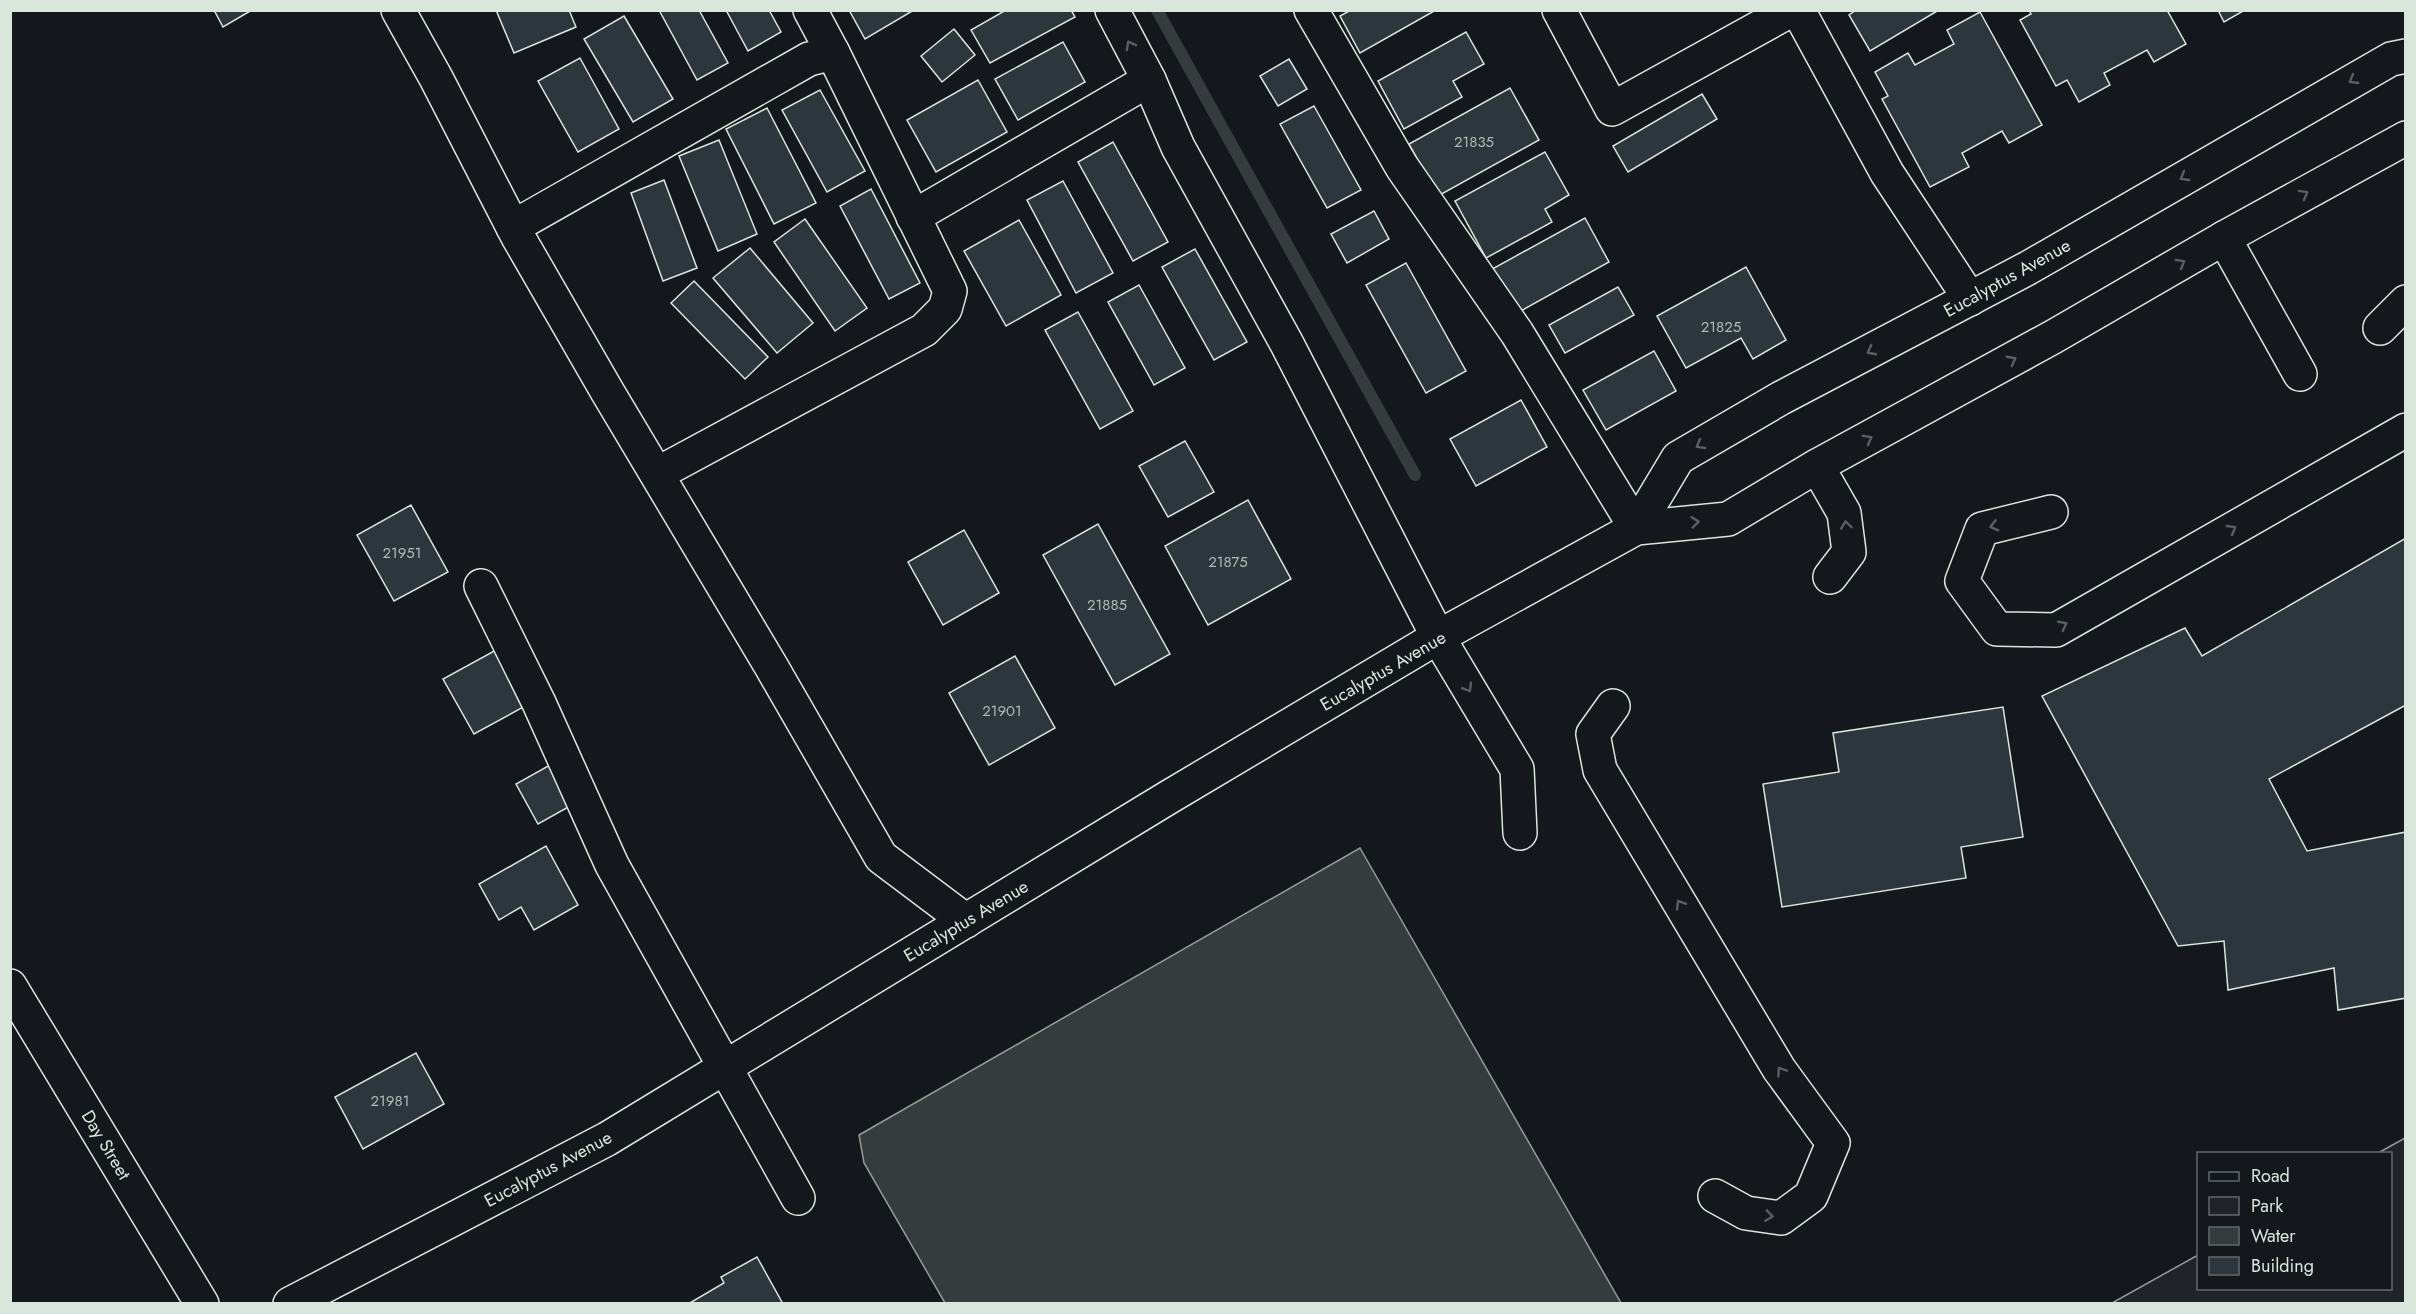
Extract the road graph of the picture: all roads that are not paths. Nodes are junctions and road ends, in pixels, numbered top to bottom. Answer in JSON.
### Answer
{"nodes":[{"id":1,"x":398,"y":10,"type":"edge"},
{"id":2,"x":810,"y":10,"type":"edge"},
{"id":3,"x":1112,"y":10,"type":"edge"},
{"id":4,"x":1311,"y":10,"type":"edge"},
{"id":5,"x":1559,"y":10,"type":"edge"},
{"id":6,"x":1791,"y":10,"type":"edge"},
{"id":7,"x":1798,"y":10,"type":"edge"},
{"id":8,"x":833,"y":53,"type":"junction"},
{"id":9,"x":2406,"y":56,"type":"edge"},
{"id":10,"x":1149,"y":80,"type":"junction"},
{"id":11,"x":2406,"y":138,"type":"edge"},
{"id":12,"x":913,"y":217,"type":"junction"},
{"id":13,"x":513,"y":227,"type":"junction"},
{"id":14,"x":2224,"y":238,"type":"junction"},
{"id":15,"x":1970,"y":299,"type":"junction"},
{"id":16,"x":2406,"y":302,"type":"edge"},
{"id":17,"x":2380,"y":328,"type":"dead end"},
{"id":18,"x":2300,"y":374,"type":"dead end"},
{"id":19,"x":2406,"y":430,"type":"edge"},
{"id":20,"x":1816,"y":466,"type":"junction"},
{"id":21,"x":657,"y":474,"type":"junction"},
{"id":22,"x":2051,"y":512,"type":"dead end"},
{"id":23,"x":1636,"y":528,"type":"junction"},
{"id":24,"x":1830,"y":577,"type":"dead end"},
{"id":25,"x":481,"y":586,"type":"dead end"},
{"id":26,"x":1438,"y":638,"type":"junction"},
{"id":27,"x":1613,"y":706,"type":"dead end"},
{"id":28,"x":1520,"y":833,"type":"dead end"},
{"id":29,"x":966,"y":921,"type":"junction"},
{"id":30,"x":10,"y":986,"type":"edge"},
{"id":31,"x":724,"y":1068,"type":"junction"},
{"id":32,"x":1715,"y":1196,"type":"dead end"},
{"id":33,"x":798,"y":1198,"type":"dead end"},
{"id":34,"x":202,"y":1304,"type":"edge"},
{"id":35,"x":290,"y":1304,"type":"edge"}],
"edges":[{"from":1,"to":13,"type":"main road"},
{"from":2,"to":8,"type":"main road"},
{"from":10,"to":3,"type":"main road","one_way":true},
{"from":4,"to":23,"type":"main road"},
{"from":5,"to":6,"type":"main road"},
{"from":7,"to":15,"type":"main road"},
{"from":8,"to":12,"type":"main road"},
{"from":8,"to":13,"type":"main road"},
{"from":9,"to":15,"type":"main road","name":"Eucalyptus Avenue","one_way":true},
{"from":10,"to":12,"type":"main road"},
{"from":10,"to":26,"type":"main road"},
{"from":14,"to":11,"type":"main road","name":"Eucalyptus Avenue","one_way":true},
{"from":12,"to":21,"type":"main road"},
{"from":13,"to":21,"type":"main road"},
{"from":14,"to":18,"type":"main road"},
{"from":20,"to":14,"type":"main road","name":"Eucalyptus Avenue","one_way":true},
{"from":15,"to":23,"type":"main road","name":"Eucalyptus Avenue","one_way":true},
{"from":16,"to":17,"type":"main road"},
{"from":22,"to":19,"type":"main road","one_way":true},
{"from":23,"to":20,"type":"main road","name":"Eucalyptus Avenue","one_way":true},
{"from":24,"to":20,"type":"main road","one_way":true},
{"from":21,"to":29,"type":"main road"},
{"from":23,"to":26,"type":"main road","name":"Eucalyptus Avenue"},
{"from":25,"to":31,"type":"main road"},
{"from":26,"to":28,"type":"main road","one_way":true},
{"from":26,"to":29,"type":"main road","name":"Eucalyptus Avenue"},
{"from":32,"to":27,"type":"main road","one_way":true},
{"from":29,"to":31,"type":"main road","name":"Eucalyptus Avenue"},
{"from":30,"to":34,"type":"main road","name":"Day Street"},
{"from":31,"to":33,"type":"main road"},
{"from":31,"to":35,"type":"main road","name":"Eucalyptus Avenue"}]}
